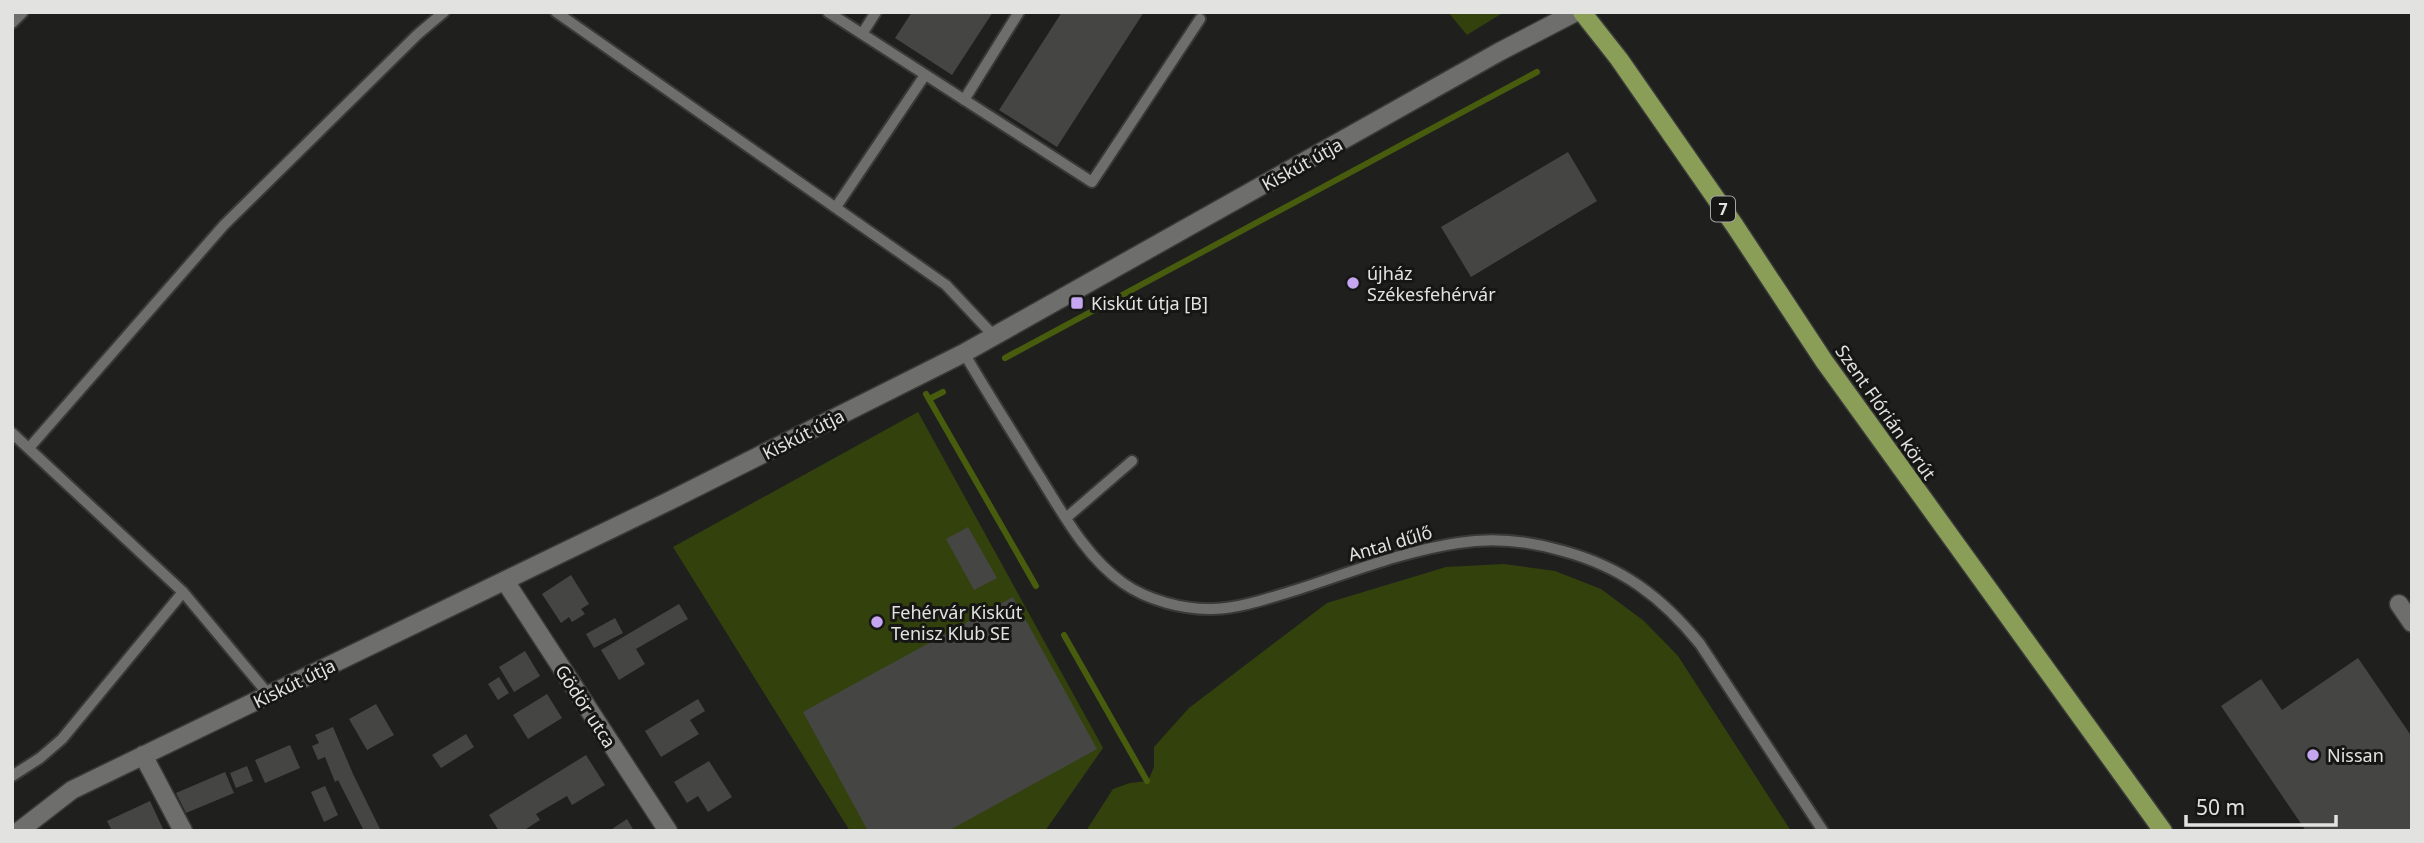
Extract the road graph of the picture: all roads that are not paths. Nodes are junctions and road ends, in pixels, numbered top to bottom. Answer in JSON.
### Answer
{"nodes":[{"id":1,"x":23,"y":12,"type":"edge"},
{"id":2,"x":444,"y":12,"type":"edge"},
{"id":3,"x":556,"y":12,"type":"edge"},
{"id":4,"x":828,"y":12,"type":"edge"},
{"id":5,"x":876,"y":12,"type":"edge"},
{"id":6,"x":1019,"y":12,"type":"edge"},
{"id":7,"x":1576,"y":12,"type":"edge"},
{"id":8,"x":1582,"y":12,"type":"edge"},
{"id":9,"x":1200,"y":19,"type":"dead end"},
{"id":10,"x":12,"y":23,"type":"edge"},
{"id":11,"x":862,"y":34,"type":"junction"},
{"id":12,"x":925,"y":75,"type":"junction"},
{"id":13,"x":964,"y":100,"type":"junction"},
{"id":14,"x":836,"y":208,"type":"junction"},
{"id":15,"x":993,"y":335,"type":"junction"},
{"id":16,"x":964,"y":353,"type":"junction"},
{"id":17,"x":12,"y":433,"type":"edge"},
{"id":18,"x":29,"y":448,"type":"junction"},
{"id":19,"x":1132,"y":461,"type":"dead end"},
{"id":20,"x":1066,"y":518,"type":"junction"},
{"id":21,"x":505,"y":581,"type":"junction"},
{"id":22,"x":183,"y":592,"type":"junction"},
{"id":23,"x":2399,"y":604,"type":"dead end"},
{"id":24,"x":2412,"y":623,"type":"edge"},
{"id":25,"x":269,"y":695,"type":"junction"},
{"id":26,"x":143,"y":755,"type":"junction"},
{"id":27,"x":12,"y":776,"type":"edge"},
{"id":28,"x":19,"y":831,"type":"edge"},
{"id":29,"x":183,"y":831,"type":"edge"},
{"id":30,"x":668,"y":831,"type":"edge"},
{"id":31,"x":1823,"y":831,"type":"edge"},
{"id":32,"x":2163,"y":831,"type":"edge"}],
"edges":[{"from":1,"to":10,"type":"lane"},
{"from":2,"to":18,"type":"lane"},
{"from":3,"to":14,"type":"lane"},
{"from":4,"to":11,"type":"lane"},
{"from":5,"to":11,"type":"lane"},
{"from":6,"to":13,"type":"lane"},
{"from":7,"to":15,"type":"street","name":"Kiskút útja"},
{"from":8,"to":32,"type":"main road","name":"Szent Flórián körút","number":"7"},
{"from":9,"to":13,"type":"lane"},
{"from":11,"to":12,"type":"lane"},
{"from":12,"to":13,"type":"lane"},
{"from":12,"to":14,"type":"lane"},
{"from":14,"to":15,"type":"lane"},
{"from":15,"to":16,"type":"street","name":"Kiskút útja"},
{"from":16,"to":20,"type":"lane","name":"Antal dűlő"},
{"from":16,"to":21,"type":"street","name":"Kiskút útja"},
{"from":17,"to":18,"type":"lane"},
{"from":18,"to":22,"type":"lane"},
{"from":19,"to":20,"type":"lane"},
{"from":20,"to":31,"type":"lane","name":"Antal dűlő"},
{"from":21,"to":25,"type":"street","name":"Kiskút útja"},
{"from":21,"to":30,"type":"street","name":"Gödör utca"},
{"from":22,"to":25,"type":"lane"},
{"from":22,"to":27,"type":"lane"},
{"from":23,"to":24,"type":"street"},
{"from":25,"to":26,"type":"street","name":"Kiskút útja"},
{"from":26,"to":28,"type":"street","name":"Kiskút útja"},
{"from":26,"to":29,"type":"street"}]}
